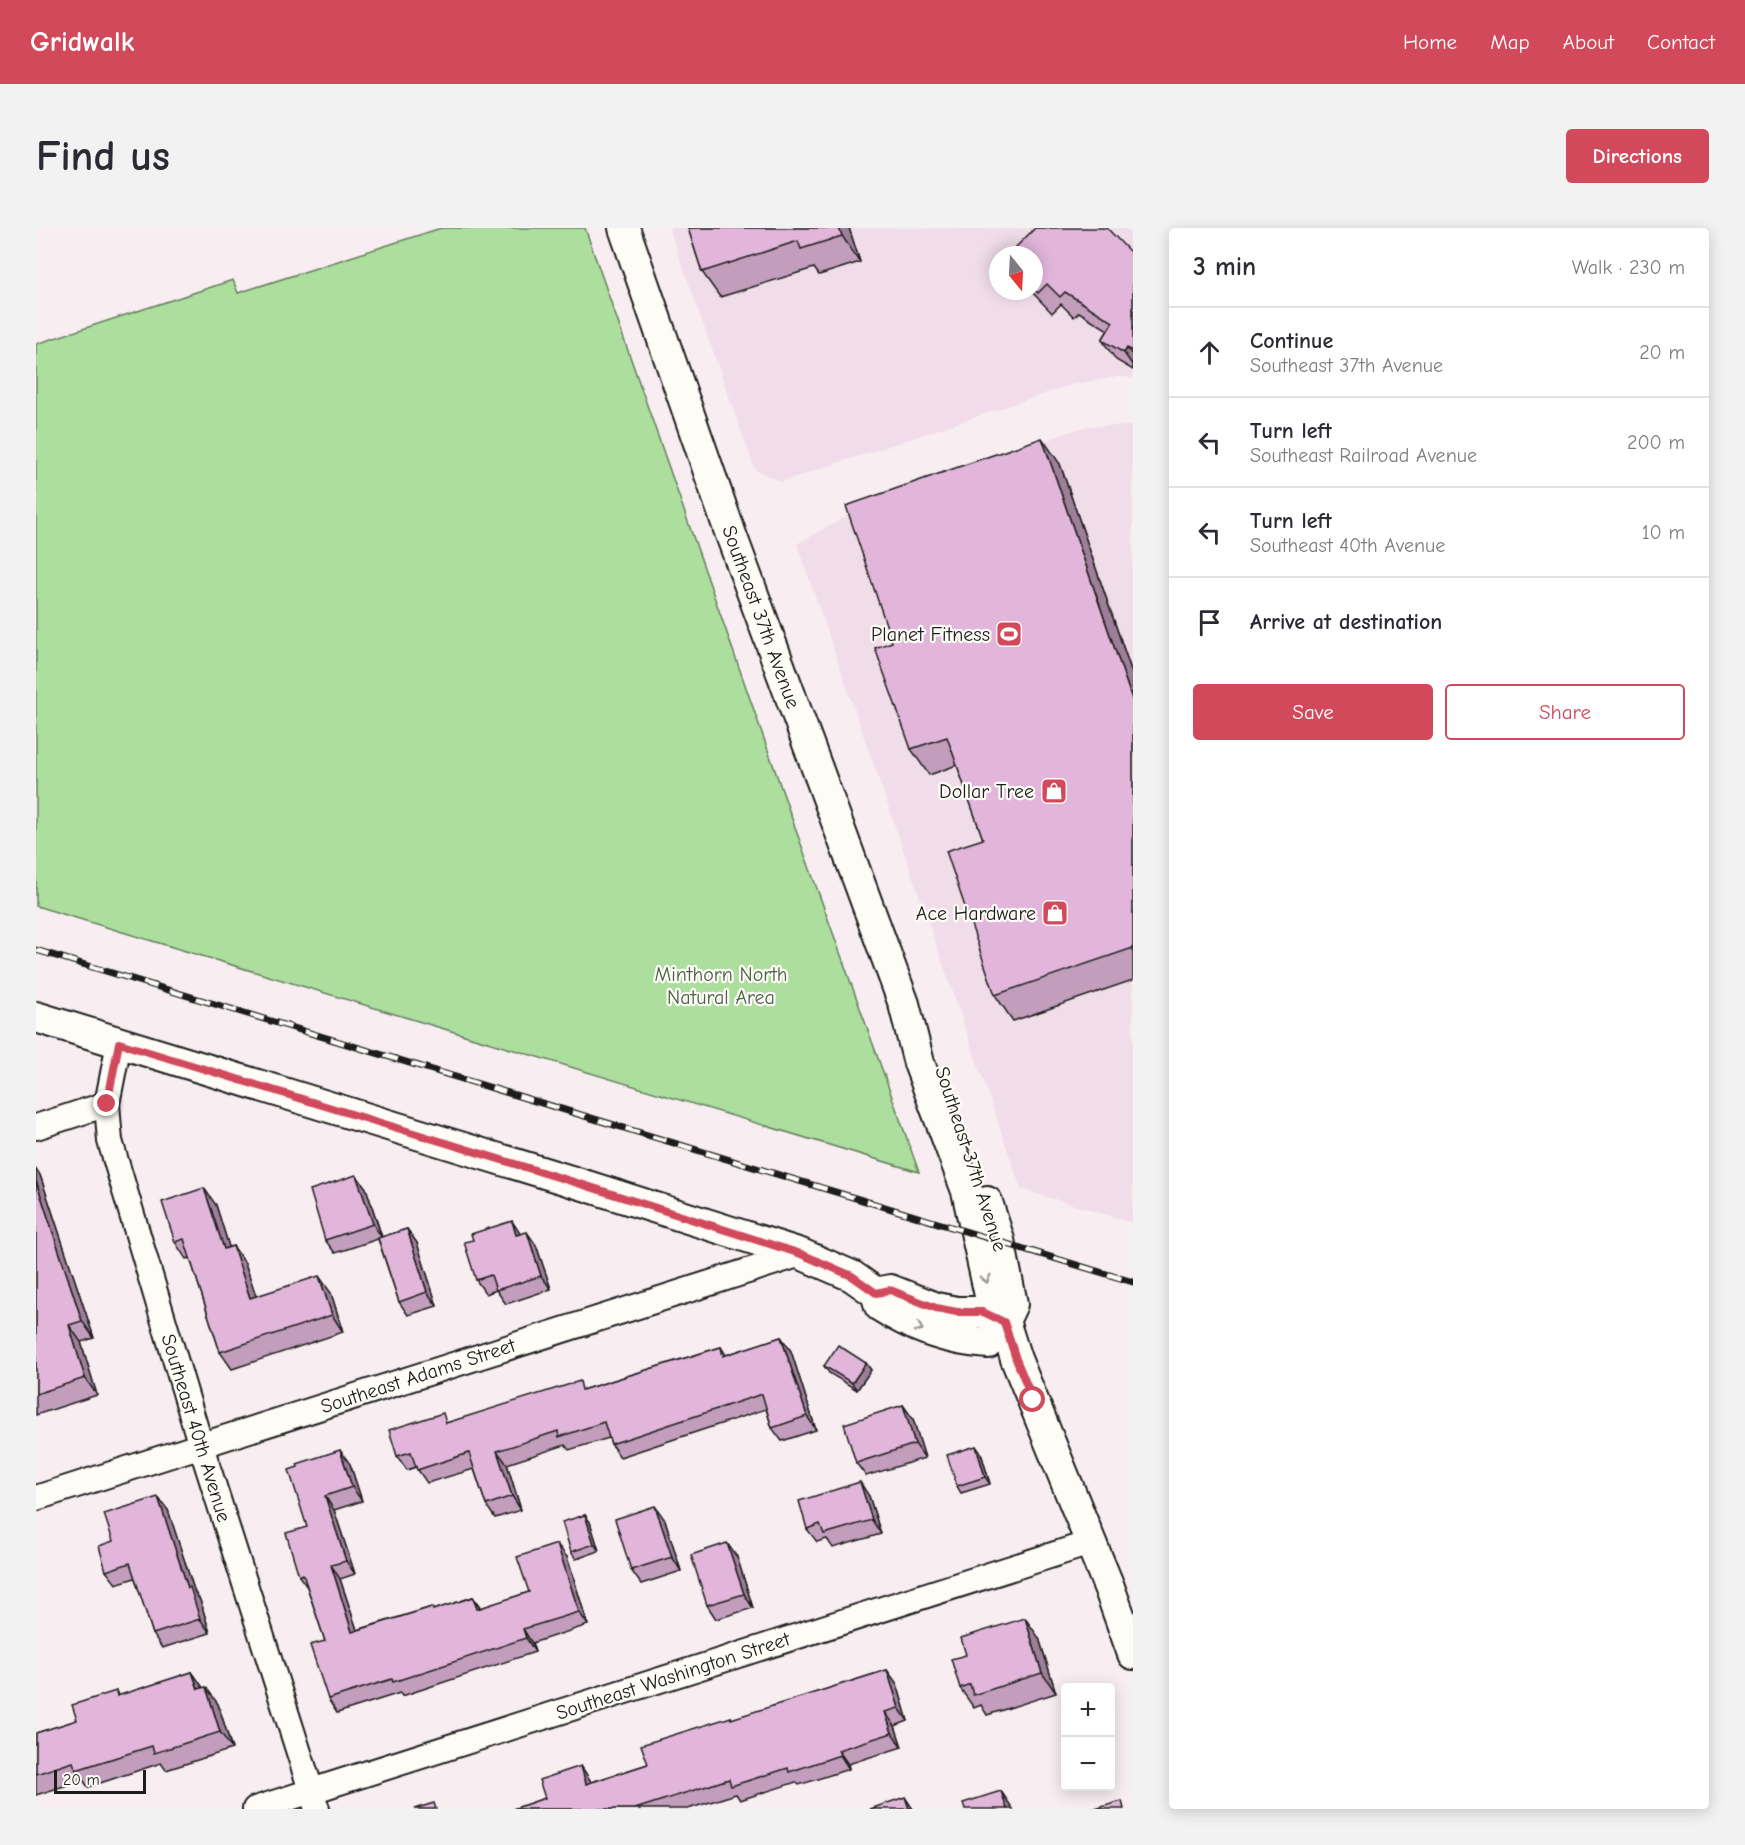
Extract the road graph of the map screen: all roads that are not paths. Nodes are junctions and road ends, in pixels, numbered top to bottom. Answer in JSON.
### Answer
{"nodes":[{"id":1,"x":624,"y":228,"type":"edge"},
{"id":2,"x":36,"y":1017,"type":"edge"},
{"id":3,"x":119,"y":1043,"type":"junction"},
{"id":4,"x":107,"y":1104,"type":"junction"},
{"id":5,"x":36,"y":1127,"type":"edge"},
{"id":6,"x":801,"y":1254,"type":"junction"},
{"id":7,"x":1004,"y":1322,"type":"junction"},
{"id":8,"x":201,"y":1446,"type":"junction"},
{"id":9,"x":36,"y":1498,"type":"edge"},
{"id":10,"x":1090,"y":1543,"type":"junction"},
{"id":11,"x":1133,"y":1654,"type":"edge"},
{"id":12,"x":314,"y":1800,"type":"edge"},
{"id":13,"x":255,"y":1809,"type":"edge"}],
"edges":[{"from":1,"to":7,"type":"street","name":"Southeast 37th Avenue"},
{"from":2,"to":3,"type":"street"},
{"from":3,"to":4,"type":"street","name":"Southeast 40th Avenue"},
{"from":3,"to":6,"type":"street"},
{"from":4,"to":5,"type":"street"},
{"from":4,"to":8,"type":"street","name":"Southeast 40th Avenue"},
{"from":6,"to":7,"type":"street"},
{"from":6,"to":8,"type":"street","name":"Southeast Adams Street"},
{"from":7,"to":10,"type":"street","name":"Southeast 37th Avenue"},
{"from":8,"to":9,"type":"street","name":"Southeast Adams Street"},
{"from":8,"to":12,"type":"street","name":"Southeast 40th Avenue"},
{"from":10,"to":11,"type":"street","name":"Southeast 37th Avenue"},
{"from":10,"to":12,"type":"street","name":"Southeast Washington Street"},
{"from":12,"to":13,"type":"street","name":"Southeast Washington Street"}]}
